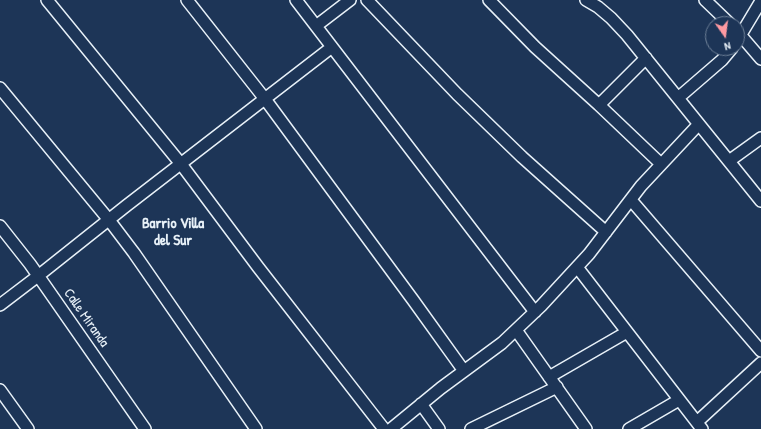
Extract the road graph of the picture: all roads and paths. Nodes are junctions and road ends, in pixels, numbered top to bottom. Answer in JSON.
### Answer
{"nodes":[{"id":1,"x":47,"y":0,"type":"edge"},
{"id":2,"x":187,"y":0,"type":"edge"},
{"id":3,"x":296,"y":0,"type":"edge"},
{"id":4,"x":350,"y":0,"type":"edge"},
{"id":5,"x":367,"y":0,"type":"edge"},
{"id":6,"x":489,"y":0,"type":"edge"},
{"id":7,"x":586,"y":0,"type":"edge"},
{"id":8,"x":705,"y":0,"type":"edge"},
{"id":9,"x":761,"y":1,"type":"edge"},
{"id":10,"x":722,"y":16,"type":"edge"},
{"id":11,"x":745,"y":25,"type":"edge"},
{"id":12,"x":316,"y":26,"type":"junction"},
{"id":13,"x":745,"y":43,"type":"edge"},
{"id":14,"x":332,"y":48,"type":"junction"},
{"id":15,"x":725,"y":56,"type":"edge"},
{"id":16,"x":646,"y":58,"type":"junction"},
{"id":17,"x":761,"y":59,"type":"edge"},
{"id":18,"x":0,"y":88,"type":"edge"},
{"id":19,"x":678,"y":98,"type":"junction"},
{"id":20,"x":265,"y":99,"type":"junction"},
{"id":21,"x":599,"y":105,"type":"junction"},
{"id":22,"x":699,"y":124,"type":"junction"},
{"id":23,"x":761,"y":138,"type":"edge"},
{"id":24,"x":729,"y":161,"type":"junction"},
{"id":25,"x":180,"y":164,"type":"junction"},
{"id":26,"x":662,"y":164,"type":"junction"},
{"id":27,"x":631,"y":200,"type":"junction"},
{"id":28,"x":761,"y":201,"type":"edge"},
{"id":29,"x":109,"y":220,"type":"junction"},
{"id":30,"x":0,"y":226,"type":"edge"},
{"id":31,"x":606,"y":232,"type":"junction"},
{"id":32,"x":577,"y":267,"type":"junction"},
{"id":33,"x":38,"y":276,"type":"junction"},
{"id":34,"x":0,"y":305,"type":"edge"},
{"id":35,"x":535,"y":312,"type":"junction"},
{"id":36,"x":516,"y":330,"type":"junction"},
{"id":37,"x":627,"y":332,"type":"junction"},
{"id":38,"x":760,"y":347,"type":"edge"},
{"id":39,"x":761,"y":363,"type":"edge"},
{"id":40,"x":464,"y":371,"type":"junction"},
{"id":41,"x":550,"y":377,"type":"junction"},
{"id":42,"x":557,"y":387,"type":"junction"},
{"id":43,"x":0,"y":390,"type":"edge"},
{"id":44,"x":679,"y":400,"type":"junction"},
{"id":45,"x":421,"y":404,"type":"junction"},
{"id":46,"x":700,"y":426,"type":"edge"},
{"id":47,"x":23,"y":427,"type":"edge"},
{"id":48,"x":145,"y":429,"type":"edge"},
{"id":49,"x":256,"y":429,"type":"edge"},
{"id":50,"x":384,"y":429,"type":"edge"},
{"id":51,"x":391,"y":429,"type":"edge"},
{"id":52,"x":439,"y":429,"type":"edge"},
{"id":53,"x":472,"y":429,"type":"edge"},
{"id":54,"x":586,"y":429,"type":"edge"},
{"id":55,"x":629,"y":429,"type":"edge"}],
"edges":[{"from":1,"to":25,"type":"street"},
{"from":2,"to":20,"type":"street"},
{"from":3,"to":12,"type":"street"},
{"from":4,"to":12,"type":"street"},
{"from":5,"to":31,"type":"street"},
{"from":6,"to":21,"type":"street"},
{"from":7,"to":16,"type":"street"},
{"from":8,"to":10,"type":"street"},
{"from":9,"to":11,"type":"street"},
{"from":12,"to":14,"type":"street"},
{"from":13,"to":17,"type":"street"},
{"from":14,"to":20,"type":"street"},
{"from":14,"to":35,"type":"street"},
{"from":15,"to":19,"type":"street"},
{"from":16,"to":19,"type":"street"},
{"from":16,"to":21,"type":"street"},
{"from":18,"to":29,"type":"street"},
{"from":19,"to":22,"type":"street"},
{"from":20,"to":25,"type":"street"},
{"from":20,"to":40,"type":"street"},
{"from":21,"to":26,"type":"street"},
{"from":22,"to":24,"type":"street"},
{"from":22,"to":26,"type":"street"},
{"from":23,"to":24,"type":"street"},
{"from":24,"to":28,"type":"street"},
{"from":25,"to":29,"type":"street"},
{"from":25,"to":50,"type":"street"},
{"from":26,"to":27,"type":"street"},
{"from":27,"to":31,"type":"street"},
{"from":27,"to":38,"type":"street"},
{"from":29,"to":33,"type":"street"},
{"from":29,"to":49,"type":"street"},
{"from":30,"to":33,"type":"street","name":"Calle Miranda"},
{"from":31,"to":32,"type":"street"},
{"from":32,"to":35,"type":"street"},
{"from":32,"to":37,"type":"street"},
{"from":33,"to":34,"type":"street"},
{"from":33,"to":48,"type":"street","name":"Calle Miranda"},
{"from":35,"to":36,"type":"street"},
{"from":36,"to":40,"type":"street"},
{"from":36,"to":41,"type":"street"},
{"from":37,"to":41,"type":"street"},
{"from":37,"to":44,"type":"street"},
{"from":39,"to":46,"type":"street"},
{"from":40,"to":45,"type":"street"},
{"from":41,"to":42,"type":"street"},
{"from":42,"to":53,"type":"street"},
{"from":42,"to":54,"type":"street"},
{"from":43,"to":47,"type":"street"},
{"from":44,"to":46,"type":"street"},
{"from":44,"to":55,"type":"street"},
{"from":45,"to":51,"type":"street"},
{"from":45,"to":52,"type":"street"}]}
